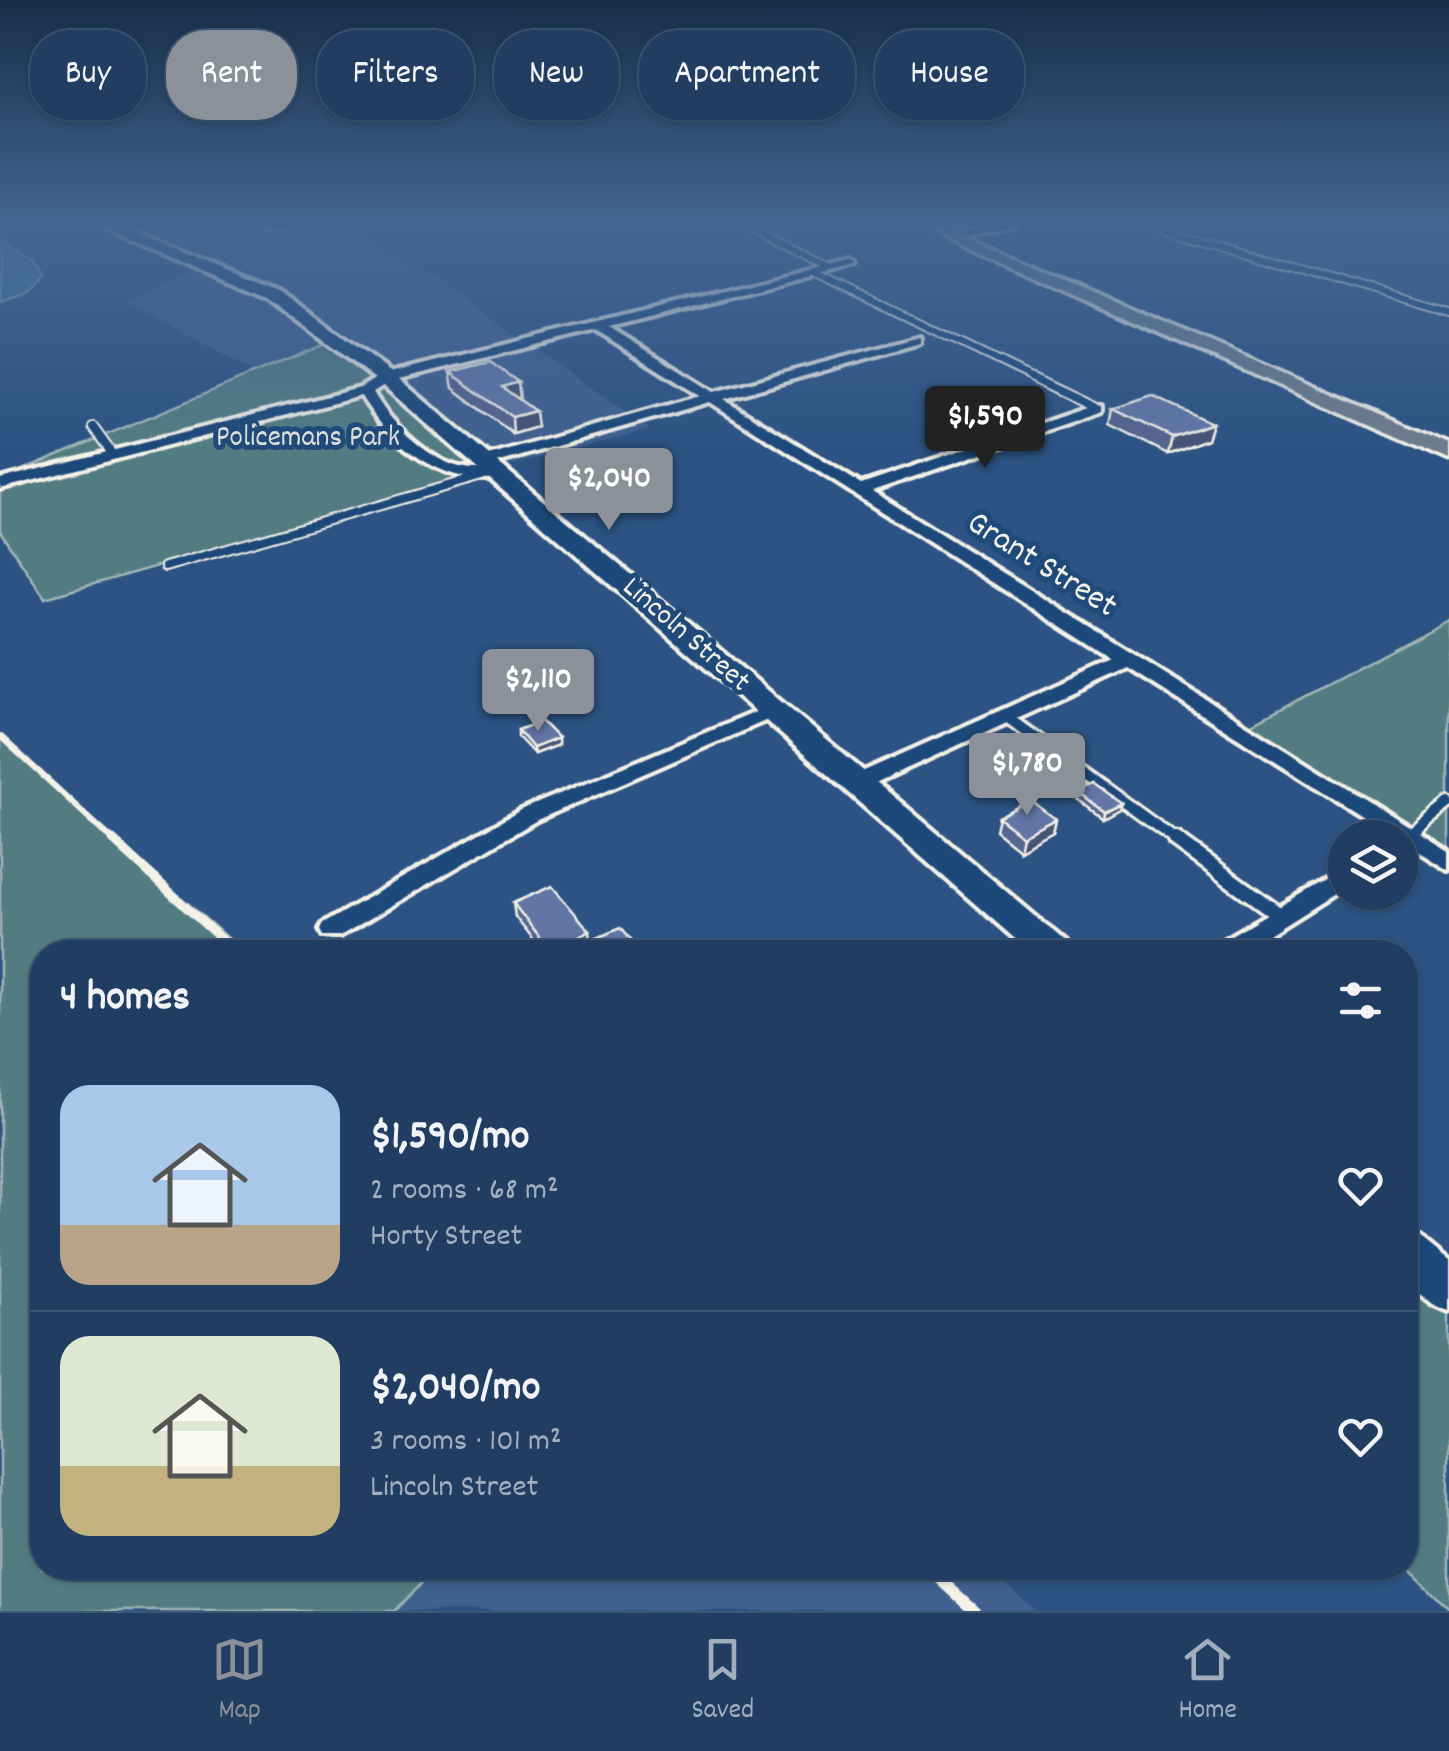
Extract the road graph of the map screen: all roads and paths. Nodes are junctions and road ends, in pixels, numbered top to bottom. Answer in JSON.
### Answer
{"nodes":[{"id":1,"x":277,"y":297,"type":"edge"},
{"id":2,"x":716,"y":297,"type":"edge"},
{"id":3,"x":864,"y":297,"type":"edge"},
{"id":4,"x":1100,"y":297,"type":"edge"},
{"id":5,"x":1108,"y":297,"type":"edge"},
{"id":6,"x":1399,"y":297,"type":"edge"},
{"id":7,"x":1449,"y":312,"type":"edge"},
{"id":8,"x":599,"y":326,"type":"junction"},
{"id":9,"x":915,"y":340,"type":"dead end"},
{"id":10,"x":376,"y":385,"type":"junction"},
{"id":11,"x":712,"y":399,"type":"junction"},
{"id":12,"x":1097,"y":409,"type":"joint"},
{"id":13,"x":93,"y":427,"type":"dead end"},
{"id":14,"x":1449,"y":441,"type":"edge"},
{"id":15,"x":1449,"y":453,"type":"edge"},
{"id":16,"x":113,"y":455,"type":"junction"},
{"id":17,"x":488,"y":471,"type":"junction"},
{"id":18,"x":0,"y":484,"type":"edge"},
{"id":19,"x":858,"y":490,"type":"junction"},
{"id":20,"x":165,"y":567,"type":"dead end"},
{"id":21,"x":1130,"y":660,"type":"junction"},
{"id":22,"x":772,"y":711,"type":"junction"},
{"id":23,"x":1004,"y":716,"type":"junction"},
{"id":24,"x":856,"y":784,"type":"junction"},
{"id":25,"x":1449,"y":804,"type":"edge"},
{"id":26,"x":1375,"y":820,"type":"edge"},
{"id":27,"x":1418,"y":828,"type":"edge"},
{"id":28,"x":1418,"y":846,"type":"edge"},
{"id":29,"x":1449,"y":862,"type":"edge"},
{"id":30,"x":1328,"y":887,"type":"edge"},
{"id":31,"x":1281,"y":916,"type":"junction"},
{"id":32,"x":331,"y":930,"type":"dead end"},
{"id":33,"x":1039,"y":940,"type":"edge"},
{"id":34,"x":1242,"y":940,"type":"edge"},
{"id":35,"x":1418,"y":1264,"type":"edge"},
{"id":36,"x":1449,"y":1290,"type":"edge"}],
"edges":[{"from":1,"to":10,"type":"main road","name":"Lincoln Street"},
{"from":2,"to":8,"type":"street"},
{"from":3,"to":12,"type":"lane"},
{"from":4,"to":15,"type":"main road"},
{"from":5,"to":14,"type":"main road"},
{"from":6,"to":7,"type":"lane"},
{"from":8,"to":10,"type":"street"},
{"from":8,"to":11,"type":"street","name":"Grant Street"},
{"from":9,"to":11,"type":"street"},
{"from":10,"to":16,"type":"street"},
{"from":10,"to":17,"type":"main road","name":"Lincoln Street"},
{"from":11,"to":17,"type":"street"},
{"from":11,"to":19,"type":"street","name":"Grant Street"},
{"from":12,"to":19,"type":"street"},
{"from":13,"to":16,"type":"lane"},
{"from":16,"to":18,"type":"street"},
{"from":17,"to":20,"type":"lane"},
{"from":17,"to":22,"type":"main road","name":"Lincoln Street"},
{"from":19,"to":21,"type":"street","name":"Grant Street"},
{"from":21,"to":23,"type":"street"},
{"from":21,"to":26,"type":"street","name":"Grant Street"},
{"from":22,"to":24,"type":"main road","name":"Lincoln Street"},
{"from":22,"to":32,"type":"street"},
{"from":23,"to":24,"type":"street"},
{"from":23,"to":31,"type":"lane"},
{"from":24,"to":33,"type":"main road","name":"Lincoln Street"},
{"from":25,"to":27,"type":"lane"},
{"from":28,"to":29,"type":"street","name":"Grant Street"},
{"from":30,"to":31,"type":"street"},
{"from":31,"to":34,"type":"street"},
{"from":35,"to":36,"type":"main road"}]}
